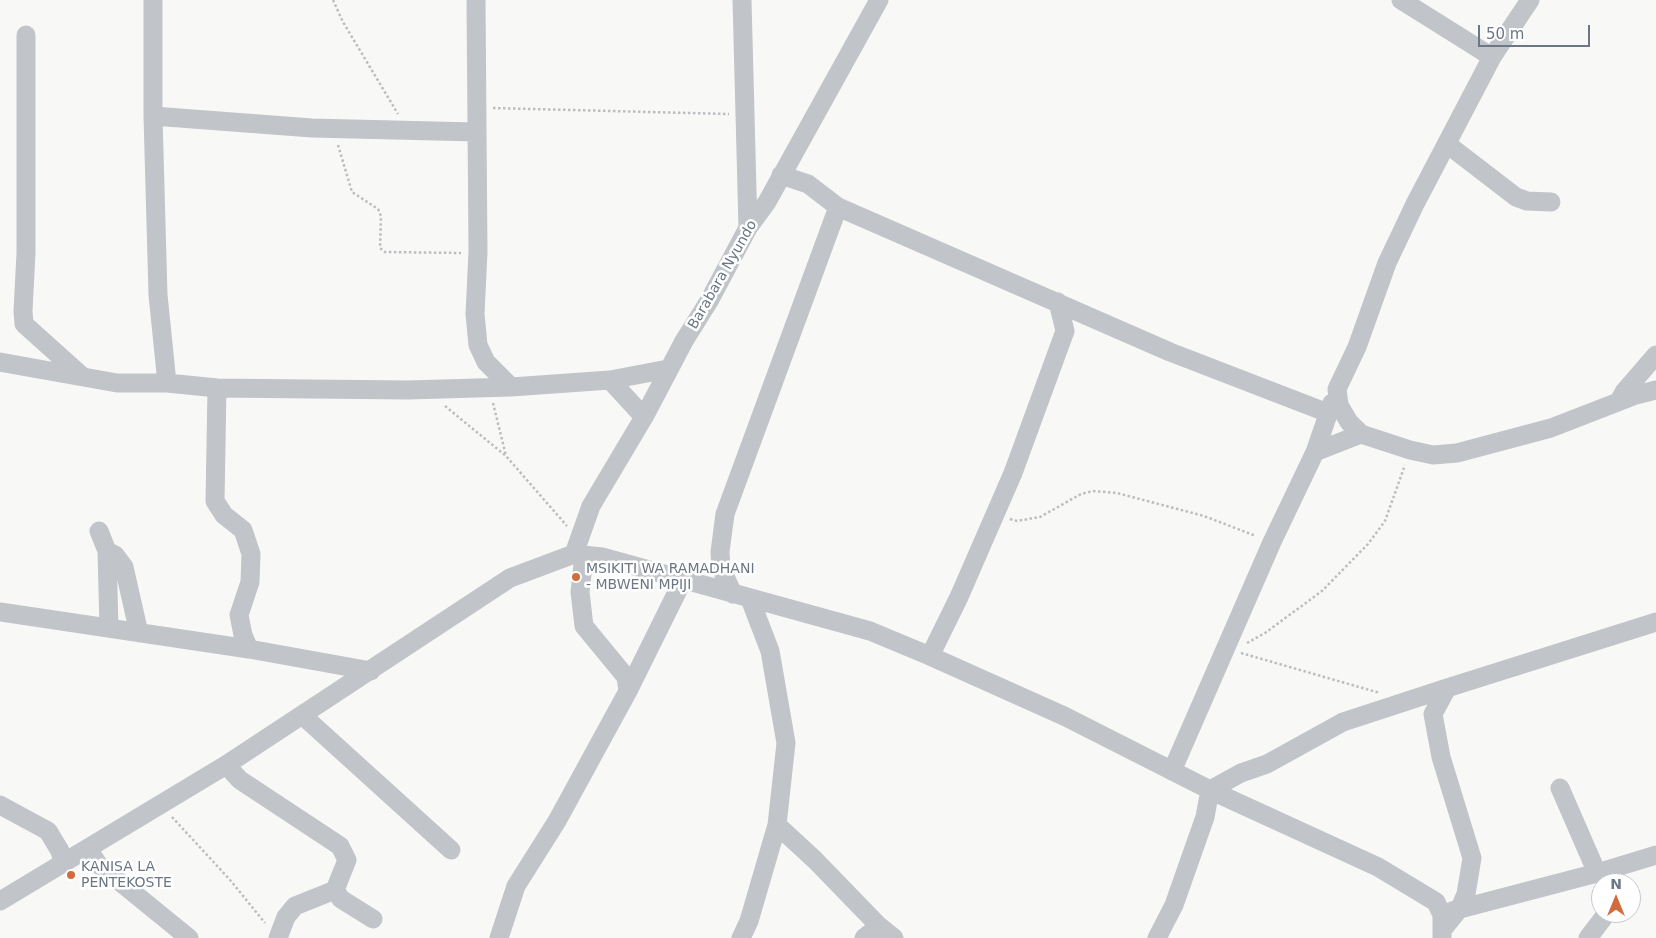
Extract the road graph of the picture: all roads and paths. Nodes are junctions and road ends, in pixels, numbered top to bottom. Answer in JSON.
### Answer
{"nodes":[{"id":1,"x":153,"y":0,"type":"edge"},
{"id":2,"x":333,"y":0,"type":"edge"},
{"id":3,"x":476,"y":0,"type":"edge"},
{"id":4,"x":742,"y":0,"type":"edge"},
{"id":5,"x":879,"y":0,"type":"edge"},
{"id":6,"x":1401,"y":0,"type":"edge"},
{"id":7,"x":1530,"y":0,"type":"edge"},
{"id":8,"x":26,"y":35,"type":"dead end"},
{"id":9,"x":1492,"y":57,"type":"junction"},
{"id":10,"x":476,"y":107,"type":"junction"},
{"id":11,"x":744,"y":115,"type":"junction"},
{"id":12,"x":153,"y":116,"type":"junction"},
{"id":13,"x":336,"y":129,"type":"junction"},
{"id":14,"x":408,"y":131,"type":"junction"},
{"id":15,"x":476,"y":132,"type":"junction"},
{"id":16,"x":1447,"y":144,"type":"junction"},
{"id":17,"x":781,"y":175,"type":"junction"},
{"id":18,"x":1551,"y":202,"type":"dead end"},
{"id":19,"x":838,"y":207,"type":"junction"},
{"id":20,"x":748,"y":228,"type":"junction"},
{"id":21,"x":478,"y":252,"type":"junction"},
{"id":22,"x":1058,"y":302,"type":"junction"},
{"id":23,"x":1086,"y":314,"type":"junction"},
{"id":24,"x":1064,"y":331,"type":"junction"},
{"id":25,"x":1656,"y":355,"type":"edge"},
{"id":26,"x":0,"y":362,"type":"edge"},
{"id":27,"x":668,"y":369,"type":"junction"},
{"id":28,"x":84,"y":378,"type":"junction"},
{"id":29,"x":610,"y":380,"type":"junction"},
{"id":30,"x":167,"y":383,"type":"junction"},
{"id":31,"x":511,"y":387,"type":"junction"},
{"id":32,"x":217,"y":388,"type":"junction"},
{"id":33,"x":488,"y":388,"type":"junction"},
{"id":34,"x":428,"y":389,"type":"junction"},
{"id":35,"x":1337,"y":389,"type":"junction"},
{"id":36,"x":1656,"y":390,"type":"edge"},
{"id":37,"x":1619,"y":401,"type":"junction"},
{"id":38,"x":1328,"y":413,"type":"junction"},
{"id":39,"x":644,"y":417,"type":"junction"},
{"id":40,"x":1361,"y":434,"type":"junction"},
{"id":41,"x":1410,"y":450,"type":"junction"},
{"id":42,"x":1316,"y":452,"type":"junction"},
{"id":43,"x":506,"y":456,"type":"junction"},
{"id":44,"x":994,"y":515,"type":"junction"},
{"id":45,"x":98,"y":531,"type":"dead end"},
{"id":46,"x":1272,"y":542,"type":"junction"},
{"id":47,"x":579,"y":549,"type":"junction"},
{"id":48,"x":106,"y":551,"type":"junction"},
{"id":49,"x":683,"y":580,"type":"junction"},
{"id":50,"x":742,"y":596,"type":"junction"},
{"id":51,"x":0,"y":612,"type":"edge"},
{"id":52,"x":1656,"y":622,"type":"edge"},
{"id":53,"x":109,"y":628,"type":"junction"},
{"id":54,"x":139,"y":633,"type":"junction"},
{"id":55,"x":249,"y":649,"type":"junction"},
{"id":56,"x":1229,"y":650,"type":"junction"},
{"id":57,"x":930,"y":656,"type":"junction"},
{"id":58,"x":371,"y":671,"type":"junction"},
{"id":59,"x":1447,"y":688,"type":"junction"},
{"id":60,"x":628,"y":691,"type":"junction"},
{"id":61,"x":1411,"y":700,"type":"junction"},
{"id":62,"x":1433,"y":714,"type":"junction"},
{"id":63,"x":302,"y":715,"type":"junction"},
{"id":64,"x":226,"y":765,"type":"junction"},
{"id":65,"x":1172,"y":771,"type":"junction"},
{"id":66,"x":1560,"y":788,"type":"dead end"},
{"id":67,"x":1210,"y":790,"type":"junction"},
{"id":68,"x":161,"y":804,"type":"junction"},
{"id":69,"x":0,"y":805,"type":"edge"},
{"id":70,"x":777,"y":825,"type":"junction"},
{"id":71,"x":88,"y":849,"type":"junction"},
{"id":72,"x":451,"y":850,"type":"dead end"},
{"id":73,"x":1656,"y":855,"type":"edge"},
{"id":74,"x":63,"y":862,"type":"junction"},
{"id":75,"x":1630,"y":863,"type":"junction"},
{"id":76,"x":1597,"y":873,"type":"joint"},
{"id":77,"x":1626,"y":873,"type":"edge"},
{"id":78,"x":1591,"y":875,"type":"edge"},
{"id":79,"x":335,"y":890,"type":"junction"},
{"id":80,"x":0,"y":901,"type":"edge"},
{"id":81,"x":1460,"y":908,"type":"junction"},
{"id":82,"x":373,"y":919,"type":"dead end"},
{"id":83,"x":1599,"y":923,"type":"edge"},
{"id":84,"x":266,"y":924,"type":"dead end"},
{"id":85,"x":879,"y":926,"type":"junction"},
{"id":86,"x":1443,"y":927,"type":"edge"},
{"id":87,"x":189,"y":938,"type":"edge"},
{"id":88,"x":278,"y":938,"type":"edge"},
{"id":89,"x":498,"y":938,"type":"edge"},
{"id":90,"x":741,"y":938,"type":"edge"},
{"id":91,"x":864,"y":938,"type":"edge"},
{"id":92,"x":894,"y":938,"type":"edge"},
{"id":93,"x":1157,"y":938,"type":"edge"},
{"id":94,"x":1588,"y":938,"type":"edge"}],
"edges":[{"from":1,"to":12,"type":"street"},
{"from":2,"to":14,"type":"path"},
{"from":3,"to":10,"type":"street"},
{"from":4,"to":11,"type":"street"},
{"from":5,"to":17,"type":"street","name":"Barabara Nyundo"},
{"from":6,"to":9,"type":"street"},
{"from":7,"to":9,"type":"street"},
{"from":8,"to":28,"type":"street"},
{"from":9,"to":16,"type":"street"},
{"from":10,"to":11,"type":"path"},
{"from":10,"to":15,"type":"street"},
{"from":11,"to":20,"type":"street"},
{"from":12,"to":13,"type":"street"},
{"from":12,"to":30,"type":"street"},
{"from":13,"to":14,"type":"street"},
{"from":13,"to":21,"type":"path"},
{"from":14,"to":15,"type":"street"},
{"from":15,"to":21,"type":"street"},
{"from":16,"to":18,"type":"street"},
{"from":16,"to":35,"type":"street"},
{"from":17,"to":19,"type":"street"},
{"from":17,"to":20,"type":"street","name":"Barabara Nyundo"},
{"from":19,"to":22,"type":"street"},
{"from":19,"to":50,"type":"street"},
{"from":20,"to":27,"type":"street","name":"Barabara Nyundo"},
{"from":21,"to":31,"type":"street"},
{"from":22,"to":23,"type":"street"},
{"from":22,"to":24,"type":"street"},
{"from":23,"to":24,"type":"street"},
{"from":23,"to":38,"type":"street"},
{"from":24,"to":44,"type":"street"},
{"from":25,"to":37,"type":"street"},
{"from":26,"to":28,"type":"street"},
{"from":27,"to":29,"type":"street"},
{"from":27,"to":39,"type":"street","name":"Barabara Nyundo"},
{"from":28,"to":30,"type":"street"},
{"from":29,"to":31,"type":"street"},
{"from":29,"to":39,"type":"street"},
{"from":30,"to":32,"type":"street"},
{"from":31,"to":33,"type":"street"},
{"from":32,"to":34,"type":"street"},
{"from":32,"to":55,"type":"street"},
{"from":33,"to":34,"type":"street"},
{"from":33,"to":43,"type":"path"},
{"from":34,"to":43,"type":"path"},
{"from":35,"to":38,"type":"street"},
{"from":35,"to":40,"type":"street"},
{"from":36,"to":37,"type":"street"},
{"from":37,"to":41,"type":"street"},
{"from":38,"to":42,"type":"street"},
{"from":39,"to":47,"type":"street","name":"Barabara Nyundo"},
{"from":40,"to":41,"type":"street"},
{"from":40,"to":42,"type":"street"},
{"from":41,"to":56,"type":"path"},
{"from":42,"to":46,"type":"street"},
{"from":43,"to":47,"type":"path"},
{"from":44,"to":46,"type":"path"},
{"from":44,"to":57,"type":"street"},
{"from":45,"to":48,"type":"street"},
{"from":46,"to":56,"type":"street"},
{"from":47,"to":49,"type":"street"},
{"from":47,"to":58,"type":"street"},
{"from":47,"to":60,"type":"street","name":"Barabara Nyundo"},
{"from":48,"to":53,"type":"street"},
{"from":48,"to":54,"type":"street"},
{"from":49,"to":50,"type":"street"},
{"from":49,"to":60,"type":"street"},
{"from":50,"to":57,"type":"street"},
{"from":50,"to":70,"type":"street"},
{"from":51,"to":53,"type":"street"},
{"from":52,"to":59,"type":"street"},
{"from":53,"to":54,"type":"street"},
{"from":54,"to":55,"type":"street"},
{"from":55,"to":58,"type":"street"},
{"from":56,"to":61,"type":"path"},
{"from":56,"to":65,"type":"street"},
{"from":57,"to":65,"type":"street"},
{"from":58,"to":63,"type":"street"},
{"from":59,"to":61,"type":"street"},
{"from":59,"to":62,"type":"street"},
{"from":60,"to":89,"type":"street"},
{"from":61,"to":62,"type":"street"},
{"from":61,"to":67,"type":"street"},
{"from":62,"to":81,"type":"street"},
{"from":63,"to":64,"type":"street"},
{"from":63,"to":72,"type":"street"},
{"from":64,"to":68,"type":"street"},
{"from":64,"to":79,"type":"street"},
{"from":65,"to":67,"type":"street"},
{"from":66,"to":76,"type":"street"},
{"from":67,"to":86,"type":"street"},
{"from":67,"to":93,"type":"street"},
{"from":68,"to":71,"type":"street"},
{"from":68,"to":84,"type":"path"},
{"from":69,"to":74,"type":"street"},
{"from":70,"to":85,"type":"street"},
{"from":70,"to":90,"type":"street"},
{"from":71,"to":74,"type":"street"},
{"from":71,"to":87,"type":"street"},
{"from":73,"to":75,"type":"street"},
{"from":74,"to":80,"type":"street"},
{"from":75,"to":76,"type":"street"},
{"from":75,"to":77,"type":"street"},
{"from":78,"to":81,"type":"street"},
{"from":79,"to":82,"type":"street"},
{"from":79,"to":88,"type":"street"},
{"from":81,"to":86,"type":"street"},
{"from":83,"to":94,"type":"street"},
{"from":85,"to":91,"type":"street"},
{"from":85,"to":92,"type":"street"}]}
